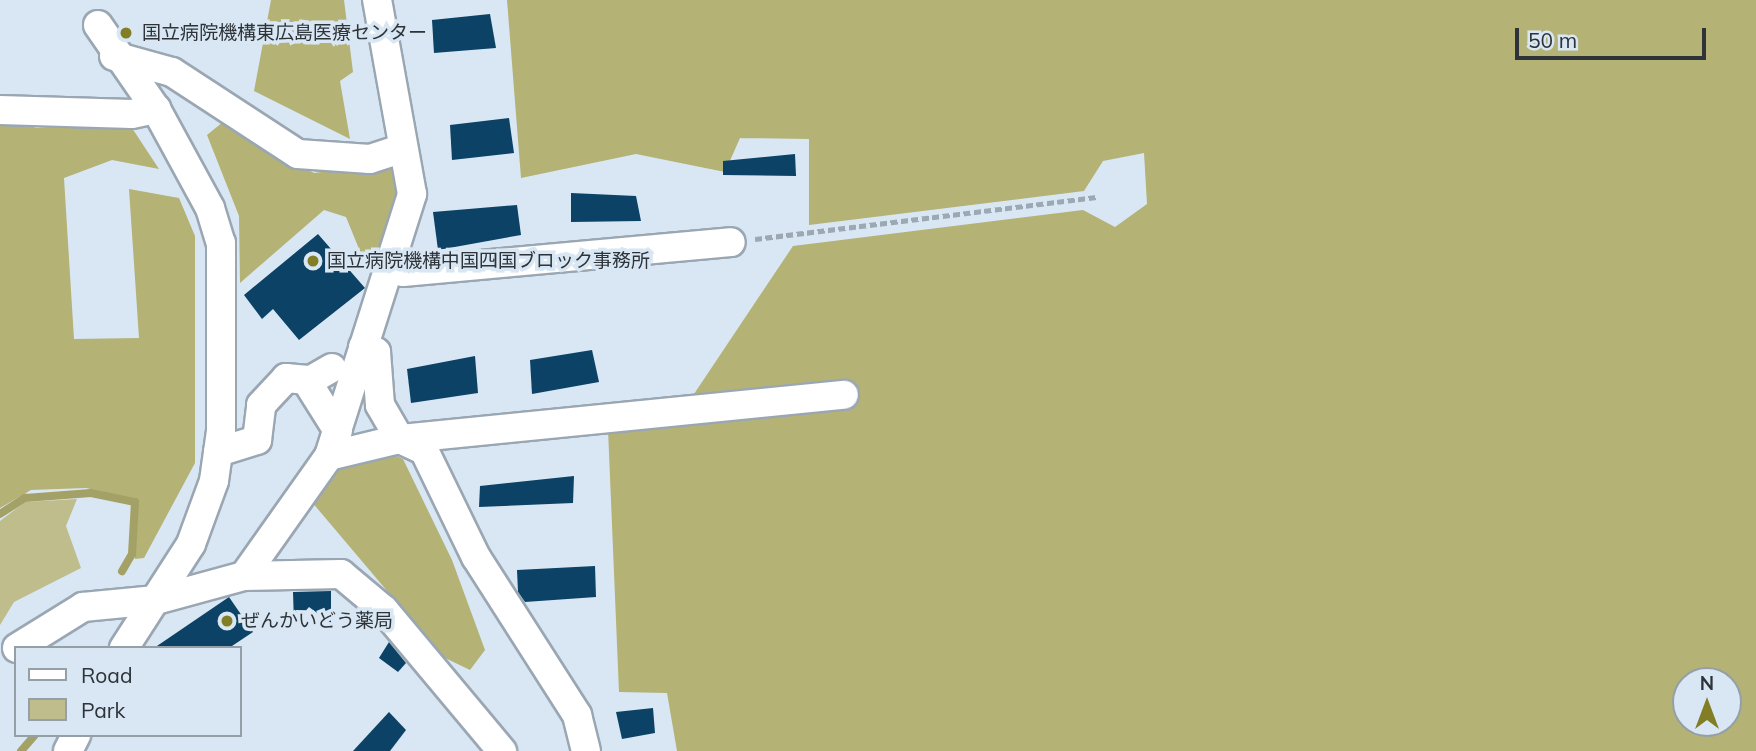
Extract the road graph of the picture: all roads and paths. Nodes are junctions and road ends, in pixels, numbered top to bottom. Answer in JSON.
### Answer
{"nodes":[{"id":1,"x":377,"y":0,"type":"edge"},
{"id":2,"x":98,"y":25,"type":"dead end"},
{"id":3,"x":114,"y":56,"type":"junction"},
{"id":4,"x":156,"y":109,"type":"junction"},
{"id":5,"x":0,"y":110,"type":"edge"},
{"id":6,"x":403,"y":148,"type":"junction"},
{"id":7,"x":1098,"y":197,"type":"dead end"},
{"id":8,"x":732,"y":242,"type":"joint"},
{"id":9,"x":390,"y":266,"type":"junction"},
{"id":10,"x":363,"y":347,"type":"junction"},
{"id":11,"x":332,"y":369,"type":"dead end"},
{"id":12,"x":306,"y":380,"type":"junction"},
{"id":13,"x":844,"y":395,"type":"dead end"},
{"id":14,"x":401,"y":439,"type":"junction"},
{"id":15,"x":333,"y":444,"type":"junction"},
{"id":16,"x":218,"y":452,"type":"junction"},
{"id":17,"x":244,"y":576,"type":"junction"},
{"id":18,"x":156,"y":600,"type":"junction"},
{"id":19,"x":19,"y":646,"type":"edge"},
{"id":20,"x":125,"y":646,"type":"edge"},
{"id":21,"x":14,"y":650,"type":"edge"},
{"id":22,"x":0,"y":666,"type":"edge"},
{"id":23,"x":502,"y":751,"type":"edge"},
{"id":24,"x":586,"y":751,"type":"edge"}],
"edges":[{"from":1,"to":6,"type":"street"},
{"from":2,"to":3,"type":"street"},
{"from":3,"to":4,"type":"street"},
{"from":3,"to":6,"type":"street"},
{"from":4,"to":5,"type":"street"},
{"from":4,"to":16,"type":"street"},
{"from":6,"to":9,"type":"street"},
{"from":7,"to":8,"type":"path"},
{"from":8,"to":9,"type":"street"},
{"from":9,"to":10,"type":"street"},
{"from":10,"to":14,"type":"street"},
{"from":10,"to":15,"type":"street"},
{"from":11,"to":12,"type":"street"},
{"from":12,"to":15,"type":"street"},
{"from":12,"to":16,"type":"street"},
{"from":13,"to":14,"type":"street"},
{"from":14,"to":15,"type":"street"},
{"from":14,"to":24,"type":"street"},
{"from":15,"to":17,"type":"street"},
{"from":16,"to":18,"type":"street"},
{"from":17,"to":18,"type":"street"},
{"from":17,"to":23,"type":"street"},
{"from":18,"to":19,"type":"street"},
{"from":18,"to":20,"type":"street"},
{"from":21,"to":22,"type":"street"}]}
